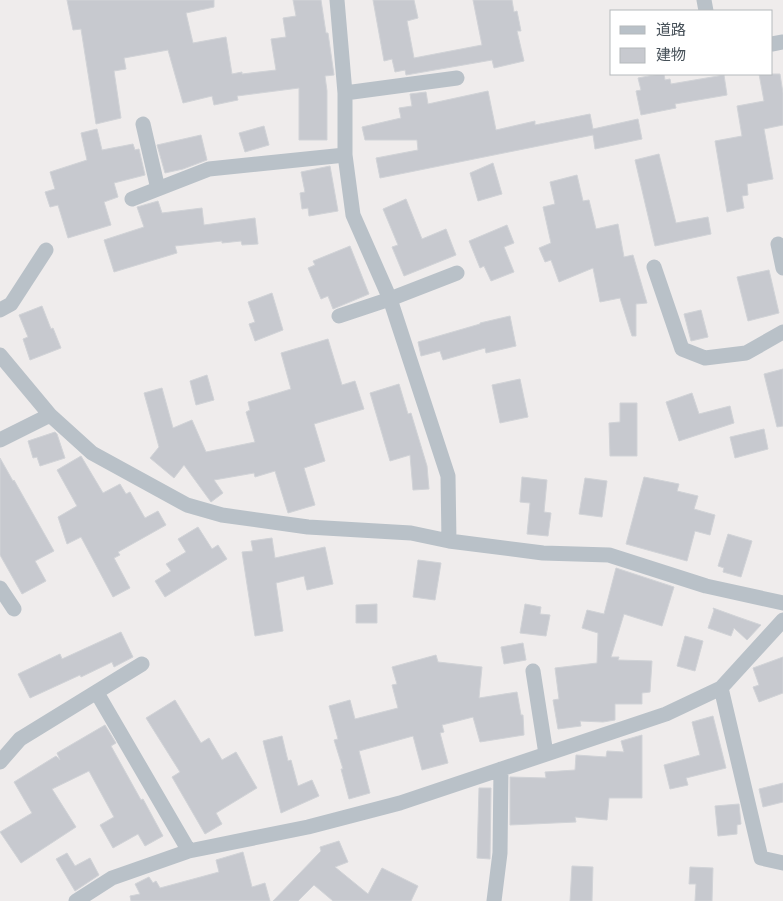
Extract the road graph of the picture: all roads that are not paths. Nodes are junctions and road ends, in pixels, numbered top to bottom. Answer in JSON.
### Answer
{"nodes":[{"id":1,"x":337,"y":0,"type":"edge"},
{"id":2,"x":457,"y":78,"type":"dead end"},
{"id":3,"x":346,"y":93,"type":"junction"},
{"id":4,"x":142,"y":124,"type":"dead end"},
{"id":5,"x":345,"y":155,"type":"junction"},
{"id":6,"x":158,"y":189,"type":"junction"},
{"id":7,"x":132,"y":199,"type":"dead end"},
{"id":8,"x":778,"y":244,"type":"dead end"},
{"id":9,"x":46,"y":250,"type":"dead end"},
{"id":10,"x":654,"y":266,"type":"dead end"},
{"id":11,"x":783,"y":268,"type":"edge"},
{"id":12,"x":457,"y":273,"type":"dead end"},
{"id":13,"x":390,"y":299,"type":"junction"},
{"id":14,"x":0,"y":310,"type":"edge"},
{"id":15,"x":339,"y":316,"type":"dead end"},
{"id":16,"x":783,"y":332,"type":"edge"},
{"id":17,"x":0,"y":355,"type":"edge"},
{"id":18,"x":50,"y":415,"type":"junction"},
{"id":19,"x":0,"y":440,"type":"edge"},
{"id":20,"x":449,"y":541,"type":"junction"},
{"id":21,"x":0,"y":588,"type":"edge"},
{"id":22,"x":783,"y":603,"type":"edge"},
{"id":23,"x":14,"y":609,"type":"dead end"},
{"id":24,"x":783,"y":620,"type":"edge"},
{"id":25,"x":142,"y":664,"type":"dead end"},
{"id":26,"x":533,"y":671,"type":"dead end"},
{"id":27,"x":721,"y":688,"type":"junction"},
{"id":28,"x":97,"y":693,"type":"junction"},
{"id":29,"x":546,"y":754,"type":"junction"},
{"id":30,"x":0,"y":762,"type":"edge"},
{"id":31,"x":501,"y":769,"type":"junction"},
{"id":32,"x":189,"y":851,"type":"junction"},
{"id":33,"x":783,"y":863,"type":"edge"},
{"id":34,"x":76,"y":901,"type":"edge"},
{"id":35,"x":494,"y":901,"type":"edge"}],
"edges":[{"from":1,"to":3,"type":"street"},
{"from":2,"to":3,"type":"street"},
{"from":3,"to":5,"type":"street"},
{"from":4,"to":6,"type":"street"},
{"from":5,"to":6,"type":"street"},
{"from":5,"to":13,"type":"street"},
{"from":6,"to":7,"type":"street"},
{"from":8,"to":11,"type":"street"},
{"from":9,"to":14,"type":"street"},
{"from":10,"to":16,"type":"street"},
{"from":12,"to":13,"type":"street"},
{"from":13,"to":15,"type":"street"},
{"from":13,"to":20,"type":"street"},
{"from":17,"to":18,"type":"street"},
{"from":18,"to":19,"type":"street"},
{"from":18,"to":20,"type":"street"},
{"from":20,"to":22,"type":"street"},
{"from":21,"to":23,"type":"street"},
{"from":24,"to":27,"type":"street"},
{"from":25,"to":28,"type":"street"},
{"from":26,"to":29,"type":"street"},
{"from":27,"to":29,"type":"street"},
{"from":27,"to":33,"type":"street"},
{"from":28,"to":30,"type":"street"},
{"from":28,"to":32,"type":"street"},
{"from":29,"to":31,"type":"street"},
{"from":31,"to":32,"type":"street"},
{"from":31,"to":35,"type":"street"},
{"from":32,"to":34,"type":"street"}]}
